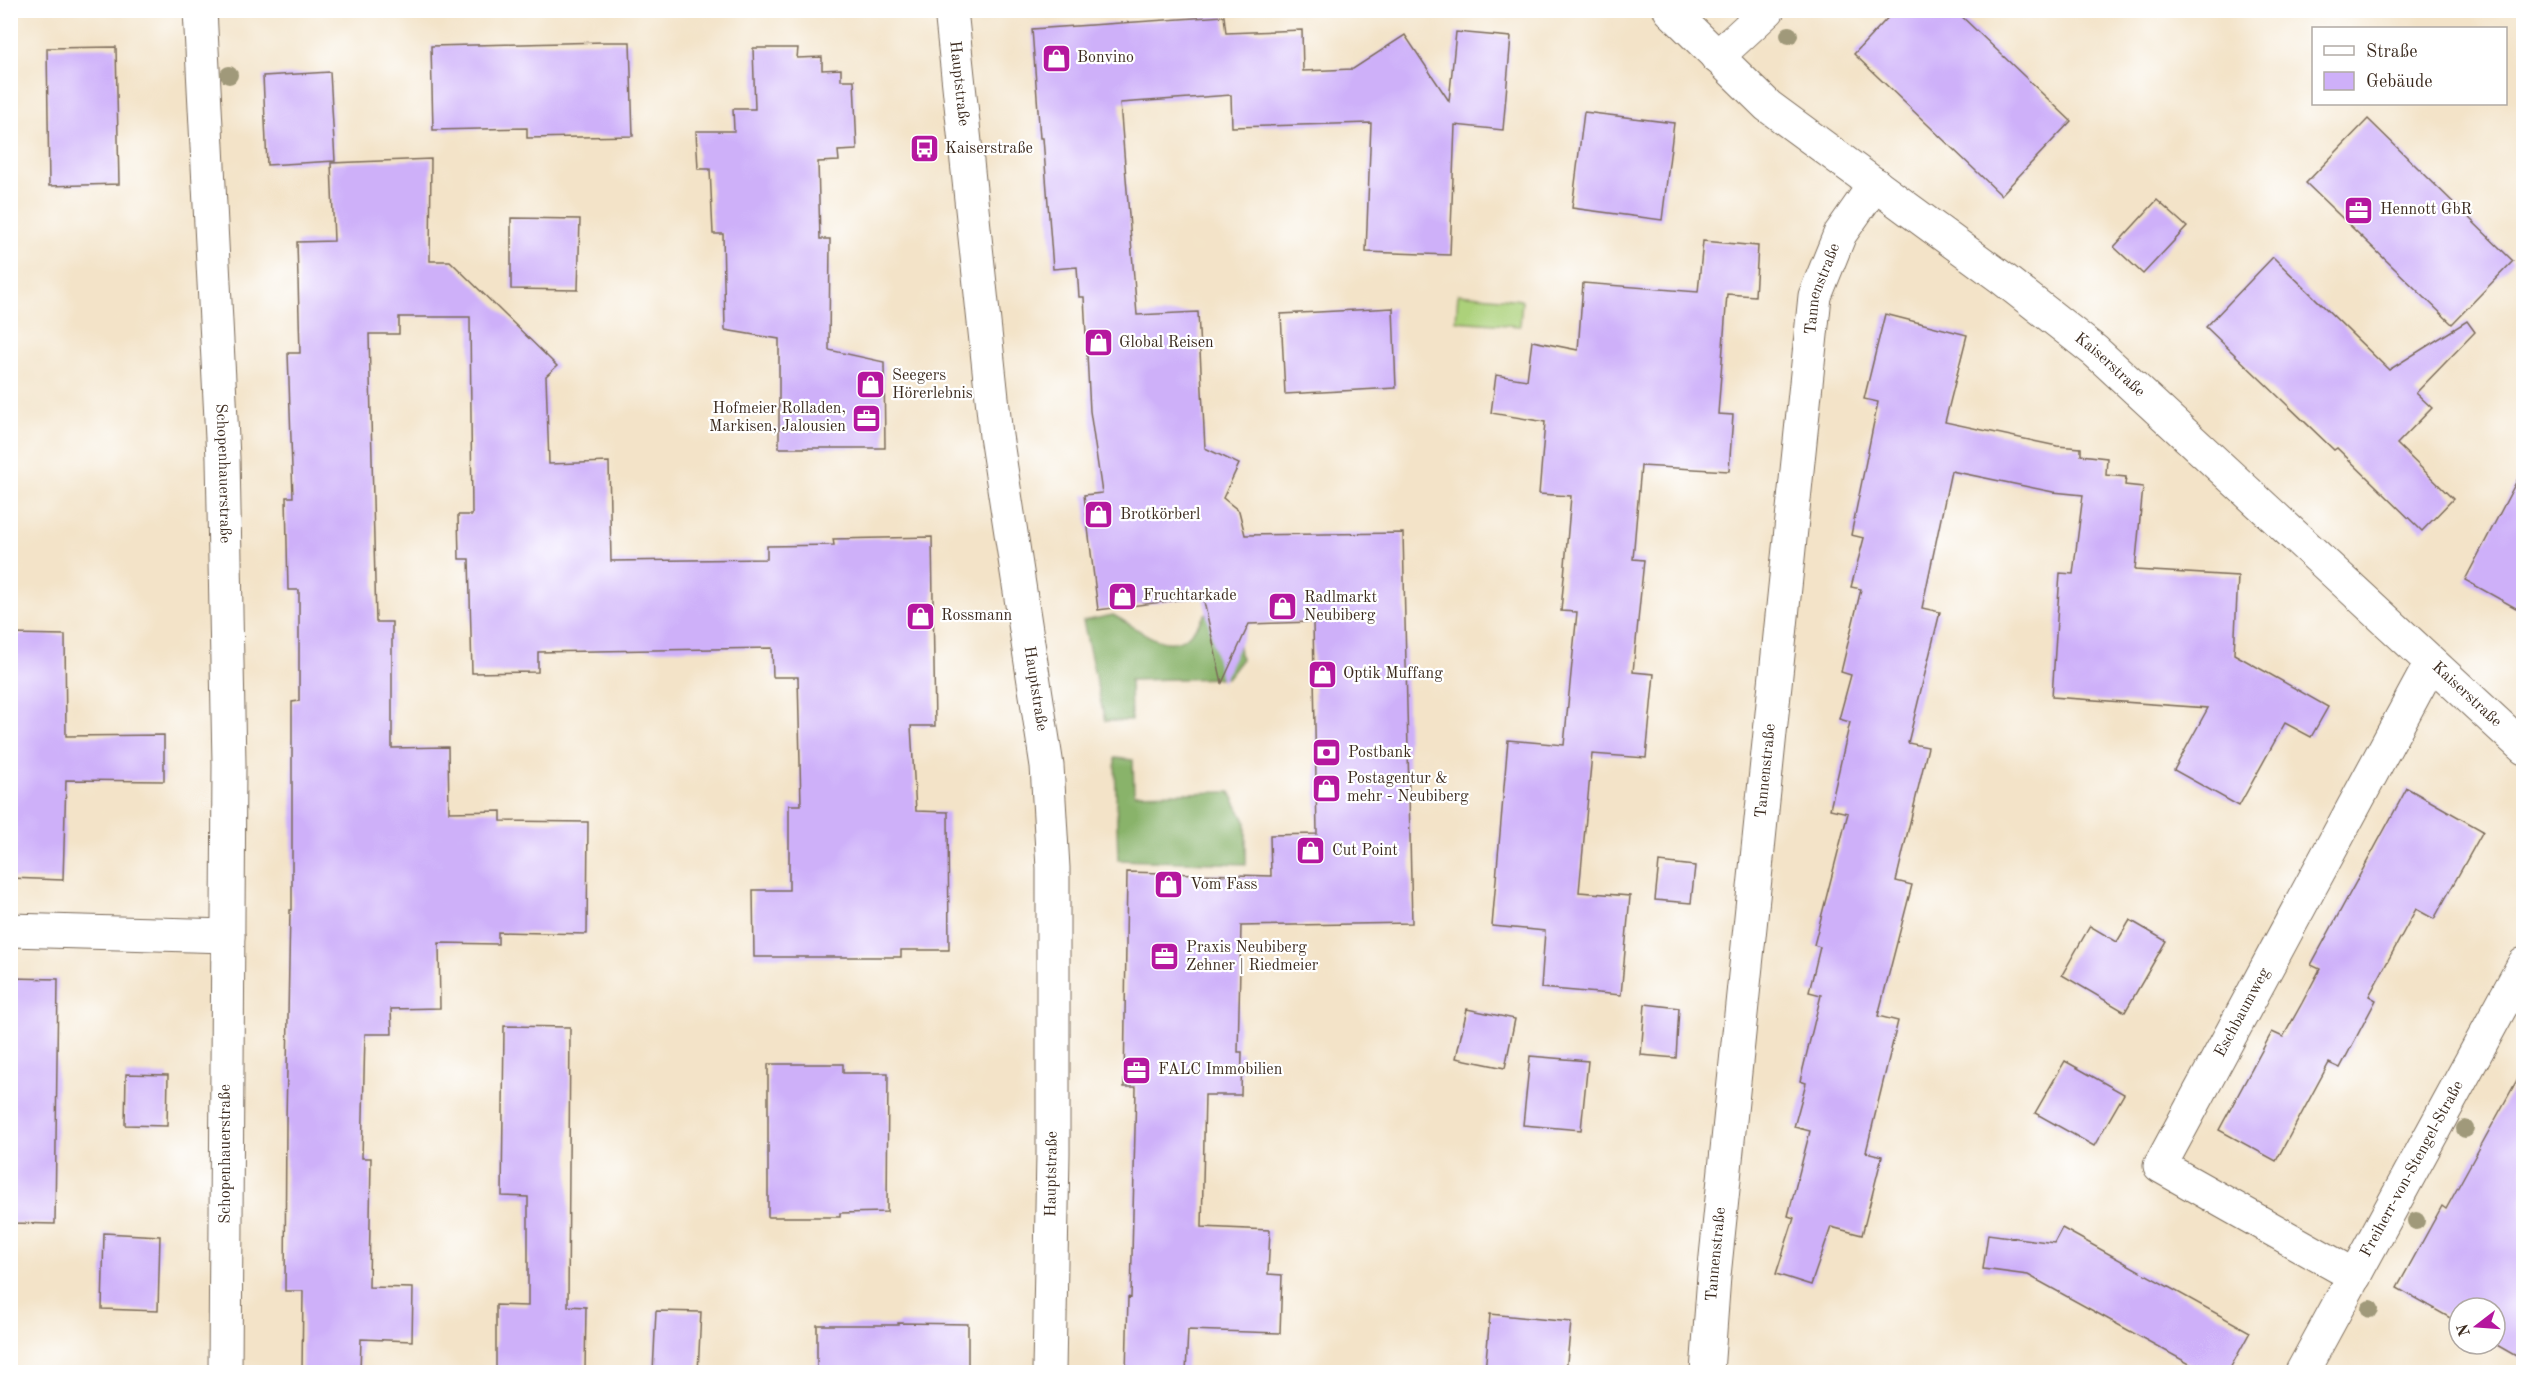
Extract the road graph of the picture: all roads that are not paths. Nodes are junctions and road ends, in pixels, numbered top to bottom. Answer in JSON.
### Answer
{"nodes":[{"id":1,"x":200,"y":10,"type":"edge"},
{"id":2,"x":951,"y":10,"type":"edge"},
{"id":3,"x":1670,"y":10,"type":"edge"},
{"id":4,"x":1768,"y":10,"type":"edge"},
{"id":5,"x":1717,"y":57,"type":"junction"},
{"id":6,"x":1875,"y":184,"type":"junction"},
{"id":7,"x":2431,"y":663,"type":"junction"},
{"id":8,"x":2523,"y":748,"type":"edge"},
{"id":9,"x":10,"y":930,"type":"edge"},
{"id":10,"x":228,"y":936,"type":"junction"},
{"id":11,"x":2523,"y":964,"type":"edge"},
{"id":12,"x":2355,"y":1276,"type":"junction"},
{"id":13,"x":225,"y":1372,"type":"edge"},
{"id":14,"x":1049,"y":1372,"type":"edge"},
{"id":15,"x":1707,"y":1372,"type":"edge"},
{"id":16,"x":2302,"y":1372,"type":"edge"}],
"edges":[{"from":1,"to":10,"type":"street","name":"Schopenhauerstraße"},
{"from":2,"to":14,"type":"street","name":"Hauptstraße"},
{"from":3,"to":5,"type":"street","name":"Kaiserstraße"},
{"from":4,"to":5,"type":"street"},
{"from":5,"to":6,"type":"street","name":"Kaiserstraße"},
{"from":6,"to":7,"type":"street","name":"Kaiserstraße"},
{"from":6,"to":15,"type":"street","name":"Tannenstraße"},
{"from":7,"to":8,"type":"street","name":"Kaiserstraße"},
{"from":7,"to":12,"type":"street","name":"Eschbaumweg"},
{"from":9,"to":10,"type":"street"},
{"from":10,"to":13,"type":"street","name":"Schopenhauerstraße"},
{"from":11,"to":12,"type":"street","name":"Freiherr-von-Stengel-Straße"},
{"from":12,"to":16,"type":"street","name":"Freiherr-von-Stengel-Straße"}]}
